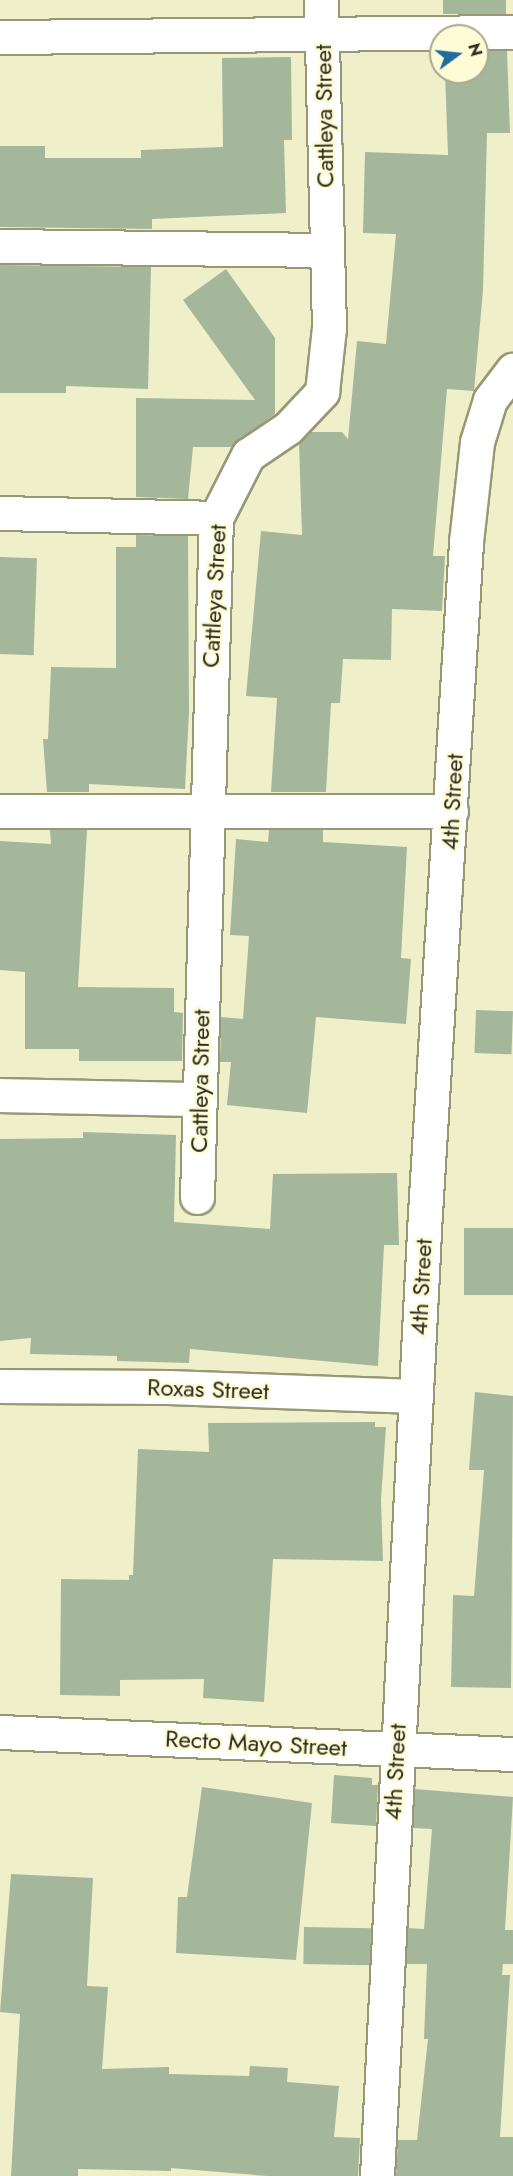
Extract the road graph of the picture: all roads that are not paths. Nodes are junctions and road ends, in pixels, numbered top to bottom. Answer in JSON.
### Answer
{"nodes":[{"id":1,"x":321,"y":0,"type":"edge"},
{"id":2,"x":513,"y":32,"type":"edge"},
{"id":3,"x":322,"y":36,"type":"junction"},
{"id":4,"x":0,"y":37,"type":"edge"},
{"id":5,"x":0,"y":246,"type":"edge"},
{"id":6,"x":327,"y":250,"type":"junction"},
{"id":7,"x":513,"y":370,"type":"edge"},
{"id":8,"x":0,"y":513,"type":"edge"},
{"id":9,"x":216,"y":518,"type":"junction"},
{"id":10,"x":0,"y":811,"type":"edge"},
{"id":11,"x":451,"y":811,"type":"junction"},
{"id":12,"x":206,"y":812,"type":"junction"},
{"id":13,"x":0,"y":1095,"type":"edge"},
{"id":14,"x":199,"y":1100,"type":"junction"},
{"id":15,"x":197,"y":1197,"type":"dead end"},
{"id":16,"x":0,"y":1386,"type":"edge"},
{"id":17,"x":416,"y":1396,"type":"junction"},
{"id":18,"x":0,"y":1732,"type":"edge"},
{"id":19,"x":396,"y":1749,"type":"junction"},
{"id":20,"x":513,"y":1754,"type":"edge"},
{"id":21,"x":377,"y":2176,"type":"edge"}],
"edges":[{"from":1,"to":3,"type":"street","name":"Cattleya Street"},
{"from":2,"to":3,"type":"street"},
{"from":3,"to":4,"type":"street"},
{"from":3,"to":6,"type":"street","name":"Cattleya Street"},
{"from":5,"to":6,"type":"street"},
{"from":6,"to":9,"type":"street","name":"Cattleya Street"},
{"from":7,"to":11,"type":"street","name":"4th Street"},
{"from":8,"to":9,"type":"street"},
{"from":9,"to":12,"type":"street","name":"Cattleya Street"},
{"from":10,"to":12,"type":"street"},
{"from":11,"to":12,"type":"street"},
{"from":11,"to":17,"type":"street","name":"4th Street"},
{"from":12,"to":14,"type":"street","name":"Cattleya Street"},
{"from":13,"to":14,"type":"street"},
{"from":14,"to":15,"type":"street","name":"Cattleya Street"},
{"from":16,"to":17,"type":"street","name":"Roxas Street"},
{"from":17,"to":19,"type":"street","name":"4th Street"},
{"from":18,"to":19,"type":"street","name":"Recto Mayo Street"},
{"from":19,"to":20,"type":"street","name":"Recto Mayo Street"},
{"from":19,"to":21,"type":"street","name":"4th Street"}]}
